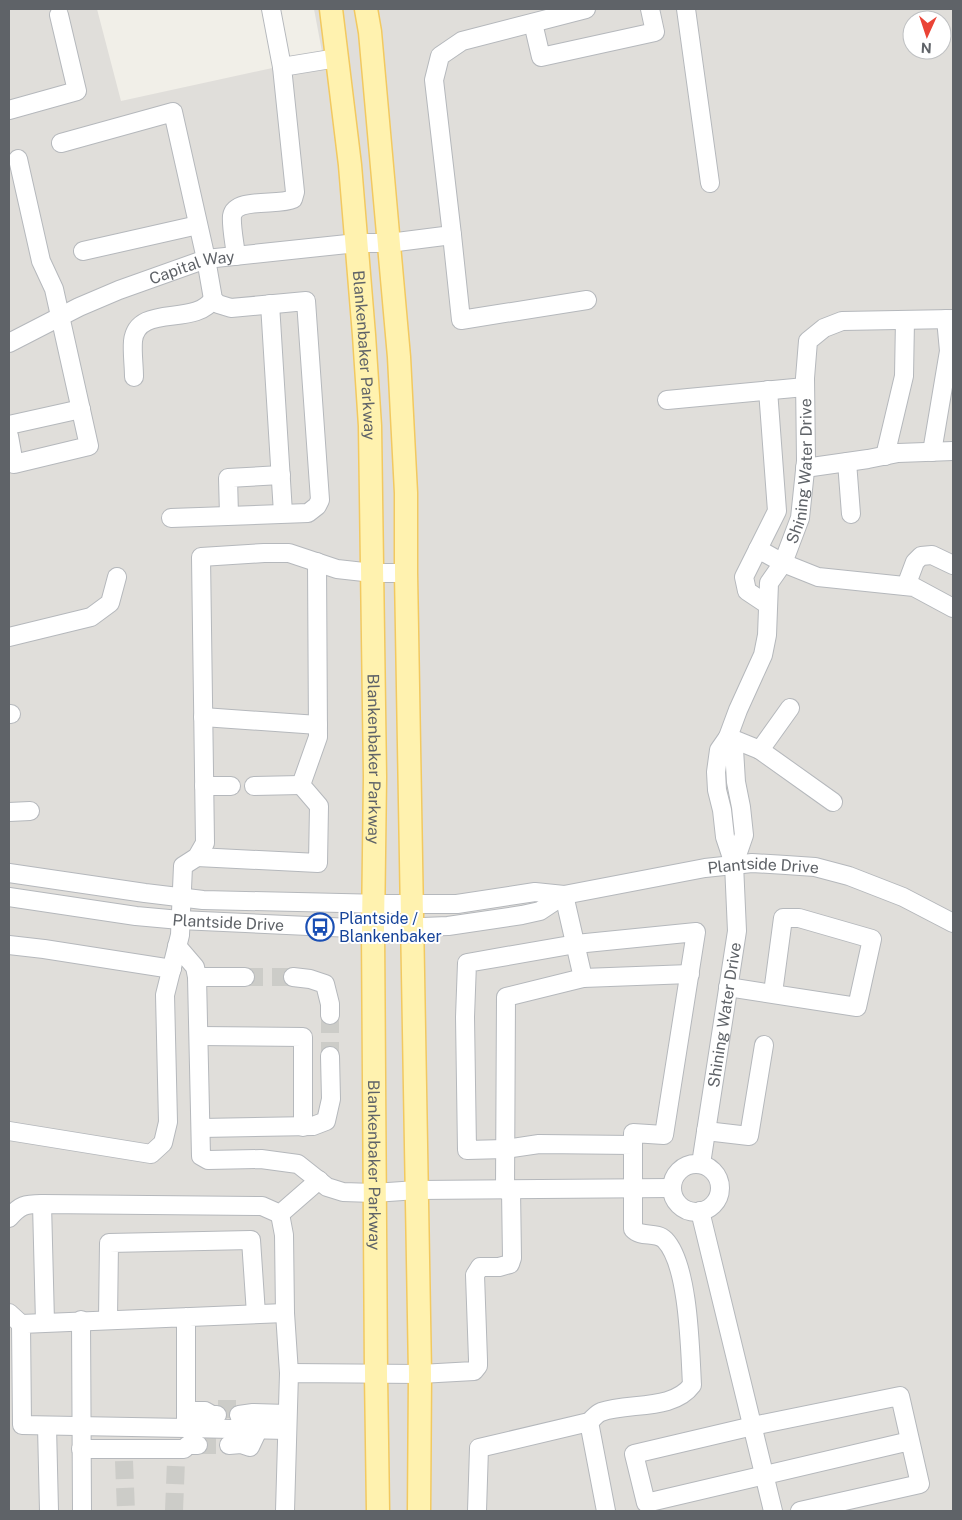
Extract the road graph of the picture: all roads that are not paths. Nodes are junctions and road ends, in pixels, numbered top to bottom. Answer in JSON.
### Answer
{"nodes":[{"id":1,"x":271,"y":9,"type":"edge"},
{"id":2,"x":331,"y":9,"type":"edge"},
{"id":3,"x":366,"y":9,"type":"edge"},
{"id":4,"x":586,"y":9,"type":"edge"},
{"id":5,"x":650,"y":9,"type":"edge"},
{"id":6,"x":686,"y":9,"type":"edge"},
{"id":7,"x":59,"y":15,"type":"dead end"},
{"id":8,"x":533,"y":23,"type":"junction"},
{"id":9,"x":337,"y":58,"type":"junction"},
{"id":10,"x":282,"y":67,"type":"junction"},
{"id":11,"x":9,"y":110,"type":"edge"},
{"id":12,"x":61,"y":143,"type":"dead end"},
{"id":13,"x":18,"y":159,"type":"dead end"},
{"id":14,"x":710,"y":183,"type":"dead end"},
{"id":15,"x":198,"y":225,"type":"junction"},
{"id":16,"x":452,"y":235,"type":"junction"},
{"id":17,"x":357,"y":243,"type":"junction"},
{"id":18,"x":389,"y":243,"type":"junction"},
{"id":19,"x":83,"y":251,"type":"dead end"},
{"id":20,"x":236,"y":256,"type":"junction"},
{"id":21,"x":206,"y":260,"type":"junction"},
{"id":22,"x":213,"y":299,"type":"junction"},
{"id":23,"x":587,"y":300,"type":"dead end"},
{"id":24,"x":270,"y":304,"type":"junction"},
{"id":25,"x":60,"y":316,"type":"junction"},
{"id":26,"x":950,"y":319,"type":"edge"},
{"id":27,"x":905,"y":320,"type":"junction"},
{"id":28,"x":9,"y":343,"type":"edge"},
{"id":29,"x":134,"y":377,"type":"dead end"},
{"id":30,"x":805,"y":387,"type":"junction"},
{"id":31,"x":768,"y":390,"type":"junction"},
{"id":32,"x":667,"y":400,"type":"dead end"},
{"id":33,"x":81,"y":410,"type":"junction"},
{"id":34,"x":9,"y":425,"type":"edge"},
{"id":35,"x":9,"y":436,"type":"edge"},
{"id":36,"x":953,"y":451,"type":"edge"},
{"id":37,"x":932,"y":452,"type":"junction"},
{"id":38,"x":885,"y":456,"type":"junction"},
{"id":39,"x":847,"y":462,"type":"junction"},
{"id":40,"x":805,"y":468,"type":"junction"},
{"id":41,"x":281,"y":475,"type":"junction"},
{"id":42,"x":282,"y":513,"type":"junction"},
{"id":43,"x":851,"y":514,"type":"dead end"},
{"id":44,"x":229,"y":515,"type":"junction"},
{"id":45,"x":171,"y":518,"type":"dead end"},
{"id":46,"x":758,"y":549,"type":"junction"},
{"id":47,"x":317,"y":562,"type":"junction"},
{"id":48,"x":783,"y":563,"type":"junction"},
{"id":49,"x":953,"y":565,"type":"edge"},
{"id":50,"x":373,"y":573,"type":"junction"},
{"id":51,"x":406,"y":573,"type":"junction"},
{"id":52,"x":117,"y":577,"type":"dead end"},
{"id":53,"x":906,"y":586,"type":"junction"},
{"id":54,"x":768,"y":605,"type":"junction"},
{"id":55,"x":953,"y":608,"type":"edge"},
{"id":56,"x":9,"y":637,"type":"edge"},
{"id":57,"x":790,"y":708,"type":"dead end"},
{"id":58,"x":203,"y":717,"type":"junction"},
{"id":59,"x":318,"y":726,"type":"junction"},
{"id":60,"x":728,"y":737,"type":"junction"},
{"id":61,"x":760,"y":750,"type":"junction"},
{"id":62,"x":301,"y":785,"type":"junction"},
{"id":63,"x":204,"y":786,"type":"junction"},
{"id":64,"x":231,"y":786,"type":"dead end"},
{"id":65,"x":254,"y":786,"type":"dead end"},
{"id":66,"x":833,"y":802,"type":"dead end"},
{"id":67,"x":30,"y":811,"type":"dead end"},
{"id":68,"x":9,"y":812,"type":"edge"},
{"id":69,"x":197,"y":858,"type":"junction"},
{"id":70,"x":734,"y":864,"type":"junction"},
{"id":71,"x":9,"y":873,"type":"edge"},
{"id":72,"x":64,"y":881,"type":"junction"},
{"id":73,"x":564,"y":895,"type":"junction"},
{"id":74,"x":9,"y":897,"type":"edge"},
{"id":75,"x":181,"y":897,"type":"junction"},
{"id":76,"x":373,"y":904,"type":"junction"},
{"id":77,"x":412,"y":904,"type":"junction"},
{"id":78,"x":60,"y":905,"type":"junction"},
{"id":79,"x":180,"y":920,"type":"junction"},
{"id":80,"x":953,"y":924,"type":"edge"},
{"id":81,"x":412,"y":928,"type":"junction"},
{"id":82,"x":373,"y":929,"type":"junction"},
{"id":83,"x":576,"y":944,"type":"junction"},
{"id":84,"x":9,"y":945,"type":"edge"},
{"id":85,"x":177,"y":946,"type":"junction"},
{"id":86,"x":172,"y":969,"type":"junction"},
{"id":87,"x":690,"y":974,"type":"junction"},
{"id":88,"x":197,"y":977,"type":"junction"},
{"id":89,"x":245,"y":977,"type":"tunnel mouth"},
{"id":90,"x":292,"y":977,"type":"tunnel mouth"},
{"id":91,"x":583,"y":978,"type":"junction"},
{"id":92,"x":728,"y":987,"type":"junction"},
{"id":93,"x":772,"y":993,"type":"junction"},
{"id":94,"x":330,"y":1015,"type":"tunnel mouth"},
{"id":95,"x":199,"y":1036,"type":"junction"},
{"id":96,"x":764,"y":1045,"type":"dead end"},
{"id":97,"x":330,"y":1056,"type":"tunnel mouth"},
{"id":98,"x":303,"y":1126,"type":"junction"},
{"id":99,"x":201,"y":1128,"type":"junction"},
{"id":100,"x":9,"y":1131,"type":"edge"},
{"id":101,"x":706,"y":1131,"type":"junction"},
{"id":102,"x":633,"y":1146,"type":"junction"},
{"id":103,"x":505,"y":1149,"type":"junction"},
{"id":104,"x":701,"y":1164,"type":"junction"},
{"id":105,"x":319,"y":1180,"type":"junction"},
{"id":106,"x":632,"y":1188,"type":"junction"},
{"id":107,"x":672,"y":1188,"type":"junction"},
{"id":108,"x":417,"y":1190,"type":"junction"},
{"id":109,"x":508,"y":1190,"type":"junction"},
{"id":110,"x":374,"y":1193,"type":"junction"},
{"id":111,"x":42,"y":1204,"type":"junction"},
{"id":112,"x":700,"y":1211,"type":"junction"},
{"id":113,"x":280,"y":1214,"type":"junction"},
{"id":114,"x":9,"y":1218,"type":"edge"},
{"id":115,"x":285,"y":1313,"type":"junction"},
{"id":116,"x":256,"y":1314,"type":"junction"},
{"id":117,"x":186,"y":1317,"type":"junction"},
{"id":118,"x":15,"y":1319,"type":"edge"},
{"id":119,"x":108,"y":1319,"type":"junction"},
{"id":120,"x":81,"y":1320,"type":"junction"},
{"id":121,"x":45,"y":1322,"type":"junction"},
{"id":122,"x":288,"y":1373,"type":"junction"},
{"id":123,"x":376,"y":1374,"type":"junction"},
{"id":124,"x":420,"y":1374,"type":"junction"},
{"id":125,"x":213,"y":1412,"type":"tunnel mouth"},
{"id":126,"x":247,"y":1417,"type":"junction"},
{"id":127,"x":751,"y":1419,"type":"junction"},
{"id":128,"x":186,"y":1420,"type":"junction"},
{"id":129,"x":287,"y":1422,"type":"junction"},
{"id":130,"x":589,"y":1422,"type":"junction"},
{"id":131,"x":47,"y":1426,"type":"junction"},
{"id":132,"x":81,"y":1426,"type":"junction"},
{"id":133,"x":910,"y":1441,"type":"junction"},
{"id":134,"x":82,"y":1449,"type":"junction"},
{"id":135,"x":228,"y":1449,"type":"tunnel mouth"},
{"id":136,"x":186,"y":1451,"type":"tunnel mouth"},
{"id":137,"x":765,"y":1475,"type":"junction"},
{"id":138,"x":647,"y":1507,"type":"edge"},
{"id":139,"x":49,"y":1511,"type":"edge"},
{"id":140,"x":82,"y":1511,"type":"edge"},
{"id":141,"x":285,"y":1511,"type":"edge"},
{"id":142,"x":378,"y":1511,"type":"edge"},
{"id":143,"x":419,"y":1511,"type":"edge"},
{"id":144,"x":477,"y":1511,"type":"edge"},
{"id":145,"x":606,"y":1511,"type":"edge"},
{"id":146,"x":774,"y":1511,"type":"edge"},
{"id":147,"x":800,"y":1511,"type":"edge"}],
"edges":[{"from":1,"to":10,"type":"street"},
{"from":2,"to":9,"type":"main road","name":"Blankenbaker Parkway"},
{"from":3,"to":18,"type":"main road","name":"Blankenbaker Parkway"},
{"from":4,"to":8,"type":"street"},
{"from":5,"to":8,"type":"street"},
{"from":6,"to":14,"type":"street"},
{"from":7,"to":11,"type":"street"},
{"from":8,"to":16,"type":"street"},
{"from":9,"to":10,"type":"street"},
{"from":9,"to":17,"type":"main road","name":"Blankenbaker Parkway"},
{"from":10,"to":20,"type":"street"},
{"from":12,"to":15,"type":"street"},
{"from":13,"to":25,"type":"street"},
{"from":15,"to":19,"type":"street"},
{"from":15,"to":21,"type":"street"},
{"from":16,"to":18,"type":"street","name":"Capital Way"},
{"from":16,"to":23,"type":"street"},
{"from":17,"to":18,"type":"street","name":"Capital Way"},
{"from":17,"to":20,"type":"street","name":"Capital Way"},
{"from":17,"to":50,"type":"main road","name":"Blankenbaker Parkway"},
{"from":18,"to":51,"type":"main road","name":"Blankenbaker Parkway"},
{"from":20,"to":21,"type":"street","name":"Capital Way"},
{"from":21,"to":22,"type":"street"},
{"from":21,"to":25,"type":"street","name":"Capital Way"},
{"from":22,"to":24,"type":"street"},
{"from":22,"to":29,"type":"street"},
{"from":24,"to":41,"type":"street"},
{"from":24,"to":42,"type":"street"},
{"from":25,"to":28,"type":"street","name":"Capital Way"},
{"from":25,"to":33,"type":"street"},
{"from":26,"to":27,"type":"street","name":"Shining Water Drive"},
{"from":26,"to":37,"type":"street"},
{"from":27,"to":30,"type":"street","name":"Shining Water Drive"},
{"from":27,"to":38,"type":"street"},
{"from":30,"to":31,"type":"street"},
{"from":30,"to":40,"type":"street","name":"Shining Water Drive"},
{"from":31,"to":32,"type":"street"},
{"from":31,"to":46,"type":"street"},
{"from":33,"to":34,"type":"street"},
{"from":33,"to":35,"type":"street"},
{"from":36,"to":37,"type":"street"},
{"from":37,"to":38,"type":"street"},
{"from":38,"to":39,"type":"street"},
{"from":39,"to":40,"type":"street"},
{"from":39,"to":43,"type":"street"},
{"from":40,"to":48,"type":"street","name":"Shining Water Drive"},
{"from":41,"to":42,"type":"street"},
{"from":41,"to":44,"type":"street"},
{"from":42,"to":44,"type":"street"},
{"from":44,"to":45,"type":"street"},
{"from":46,"to":48,"type":"street"},
{"from":46,"to":54,"type":"street"},
{"from":47,"to":50,"type":"street"},
{"from":47,"to":58,"type":"street"},
{"from":47,"to":59,"type":"street"},
{"from":48,"to":53,"type":"street"},
{"from":48,"to":54,"type":"street","name":"Shining Water Drive"},
{"from":49,"to":53,"type":"street"},
{"from":50,"to":51,"type":"street"},
{"from":50,"to":76,"type":"main road","name":"Blankenbaker Parkway"},
{"from":51,"to":77,"type":"main road","name":"Blankenbaker Parkway"},
{"from":52,"to":56,"type":"street"},
{"from":53,"to":55,"type":"street"},
{"from":54,"to":60,"type":"street","name":"Shining Water Drive"},
{"from":57,"to":61,"type":"street"},
{"from":58,"to":59,"type":"street"},
{"from":58,"to":63,"type":"street"},
{"from":59,"to":62,"type":"street"},
{"from":60,"to":61,"type":"street"},
{"from":60,"to":70,"type":"street","name":"Shining Water Drive"},
{"from":61,"to":66,"type":"street"},
{"from":62,"to":65,"type":"street"},
{"from":62,"to":69,"type":"street"},
{"from":63,"to":64,"type":"street"},
{"from":63,"to":69,"type":"street"},
{"from":67,"to":68,"type":"street"},
{"from":69,"to":75,"type":"street"},
{"from":70,"to":73,"type":"street","name":"Plantside Drive"},
{"from":70,"to":80,"type":"street","name":"Plantside Drive"},
{"from":70,"to":92,"type":"street","name":"Shining Water Drive"},
{"from":71,"to":72,"type":"street","name":"Plantside Drive"},
{"from":72,"to":75,"type":"street","name":"Plantside Drive"},
{"from":72,"to":78,"type":"street"},
{"from":73,"to":77,"type":"street","name":"Plantside Drive"},
{"from":73,"to":81,"type":"street","name":"Plantside Drive"},
{"from":73,"to":83,"type":"street"},
{"from":74,"to":78,"type":"street","name":"Plantside Drive"},
{"from":75,"to":76,"type":"street","name":"Plantside Drive"},
{"from":75,"to":79,"type":"street"},
{"from":76,"to":77,"type":"street","name":"Plantside Drive"},
{"from":76,"to":82,"type":"main road","name":"Blankenbaker Parkway"},
{"from":77,"to":81,"type":"main road","name":"Blankenbaker Parkway"},
{"from":78,"to":79,"type":"street","name":"Plantside Drive"},
{"from":79,"to":82,"type":"street","name":"Plantside Drive"},
{"from":79,"to":85,"type":"street"},
{"from":81,"to":82,"type":"street","name":"Plantside Drive"},
{"from":81,"to":108,"type":"main road","name":"Blankenbaker Parkway"},
{"from":82,"to":110,"type":"main road","name":"Blankenbaker Parkway"},
{"from":83,"to":87,"type":"street"},
{"from":83,"to":91,"type":"street"},
{"from":83,"to":103,"type":"street"},
{"from":84,"to":86,"type":"street"},
{"from":85,"to":86,"type":"street"},
{"from":85,"to":88,"type":"street"},
{"from":86,"to":100,"type":"street"},
{"from":87,"to":91,"type":"street"},
{"from":87,"to":102,"type":"street"},
{"from":88,"to":89,"type":"street"},
{"from":88,"to":95,"type":"street"},
{"from":90,"to":94,"type":"street"},
{"from":91,"to":103,"type":"street"},
{"from":92,"to":93,"type":"street"},
{"from":92,"to":101,"type":"street","name":"Shining Water Drive"},
{"from":93,"to":93,"type":"street"},
{"from":95,"to":98,"type":"street"},
{"from":95,"to":99,"type":"street"},
{"from":96,"to":101,"type":"street"},
{"from":97,"to":98,"type":"street"},
{"from":98,"to":99,"type":"street"},
{"from":99,"to":105,"type":"street"},
{"from":101,"to":104,"type":"street","name":"Shining Water Drive"},
{"from":102,"to":103,"type":"street"},
{"from":102,"to":106,"type":"street"},
{"from":103,"to":109,"type":"street"},
{"from":104,"to":107,"type":"street"},
{"from":104,"to":112,"type":"street"},
{"from":105,"to":110,"type":"street"},
{"from":105,"to":113,"type":"street"},
{"from":106,"to":107,"type":"street"},
{"from":106,"to":109,"type":"street"},
{"from":106,"to":130,"type":"street"},
{"from":107,"to":112,"type":"street"},
{"from":108,"to":109,"type":"street"},
{"from":108,"to":110,"type":"street"},
{"from":108,"to":124,"type":"main road","name":"Blankenbaker Parkway"},
{"from":109,"to":124,"type":"street"},
{"from":110,"to":123,"type":"main road","name":"Blankenbaker Parkway"},
{"from":111,"to":113,"type":"street"},
{"from":111,"to":114,"type":"street"},
{"from":111,"to":121,"type":"street"},
{"from":112,"to":127,"type":"street"},
{"from":113,"to":115,"type":"street"},
{"from":115,"to":116,"type":"street"},
{"from":115,"to":122,"type":"street"},
{"from":116,"to":117,"type":"street"},
{"from":116,"to":119,"type":"street"},
{"from":117,"to":119,"type":"street"},
{"from":117,"to":128,"type":"street"},
{"from":118,"to":121,"type":"street"},
{"from":118,"to":131,"type":"street"},
{"from":119,"to":120,"type":"street"},
{"from":120,"to":121,"type":"street"},
{"from":120,"to":132,"type":"street"},
{"from":122,"to":123,"type":"street"},
{"from":122,"to":129,"type":"street"},
{"from":123,"to":124,"type":"street"},
{"from":123,"to":142,"type":"main road","name":"Blankenbaker Parkway"},
{"from":124,"to":143,"type":"main road","name":"Blankenbaker Parkway"},
{"from":125,"to":128,"type":"street"},
{"from":126,"to":128,"type":"street"},
{"from":126,"to":129,"type":"street"},
{"from":126,"to":135,"type":"street"},
{"from":127,"to":133,"type":"street"},
{"from":127,"to":137,"type":"street"},
{"from":127,"to":138,"type":"street"},
{"from":128,"to":132,"type":"street"},
{"from":129,"to":141,"type":"street"},
{"from":130,"to":144,"type":"street"},
{"from":130,"to":145,"type":"street"},
{"from":131,"to":132,"type":"street"},
{"from":131,"to":139,"type":"street"},
{"from":132,"to":134,"type":"street"},
{"from":133,"to":137,"type":"street"},
{"from":133,"to":147,"type":"street"},
{"from":134,"to":136,"type":"street"},
{"from":134,"to":140,"type":"street"},
{"from":137,"to":138,"type":"street"},
{"from":137,"to":146,"type":"street"}]}
